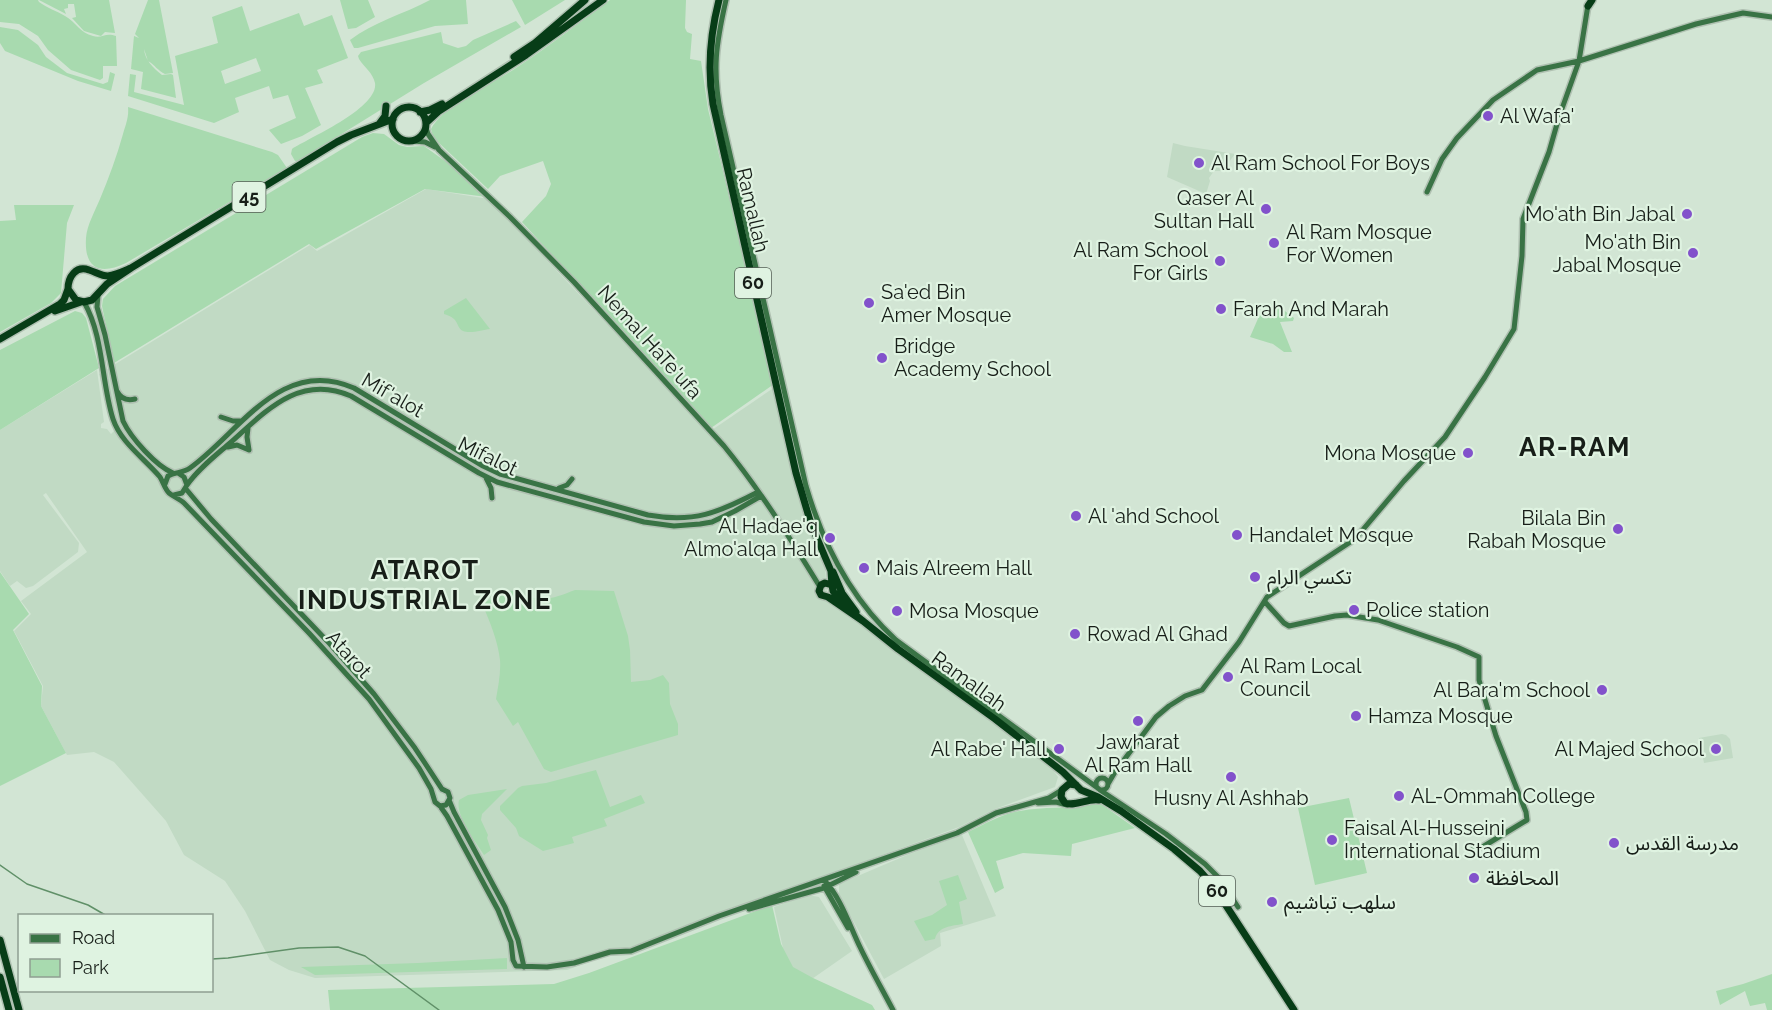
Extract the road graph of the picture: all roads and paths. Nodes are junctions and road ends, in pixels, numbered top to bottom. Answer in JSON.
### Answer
{"nodes":[{"id":1,"x":585,"y":0,"type":"edge"},
{"id":2,"x":603,"y":0,"type":"edge"},
{"id":3,"x":720,"y":0,"type":"edge"},
{"id":4,"x":726,"y":0,"type":"edge"},
{"id":5,"x":1589,"y":1,"type":"edge"},
{"id":6,"x":1772,"y":17,"type":"edge"},
{"id":7,"x":536,"y":44,"type":"junction"},
{"id":8,"x":1579,"y":61,"type":"junction"},
{"id":9,"x":386,"y":105,"type":"dead end"},
{"id":10,"x":420,"y":111,"type":"junction"},
{"id":11,"x":393,"y":119,"type":"junction"},
{"id":12,"x":426,"y":125,"type":"junction"},
{"id":13,"x":375,"y":127,"type":"junction"},
{"id":14,"x":393,"y":130,"type":"junction"},
{"id":15,"x":414,"y":141,"type":"junction"},
{"id":16,"x":439,"y":150,"type":"junction"},
{"id":17,"x":1427,"y":192,"type":"dead end"},
{"id":18,"x":131,"y":268,"type":"junction"},
{"id":19,"x":96,"y":273,"type":"junction"},
{"id":20,"x":68,"y":289,"type":"junction"},
{"id":21,"x":99,"y":293,"type":"junction"},
{"id":22,"x":82,"y":302,"type":"junction"},
{"id":23,"x":41,"y":316,"type":"junction"},
{"id":24,"x":0,"y":339,"type":"edge"},
{"id":25,"x":115,"y":388,"type":"junction"},
{"id":26,"x":135,"y":399,"type":"dead end"},
{"id":27,"x":221,"y":417,"type":"dead end"},
{"id":28,"x":243,"y":420,"type":"junction"},
{"id":29,"x":249,"y":426,"type":"junction"},
{"id":30,"x":224,"y":448,"type":"junction"},
{"id":31,"x":176,"y":473,"type":"junction"},
{"id":32,"x":485,"y":476,"type":"junction"},
{"id":33,"x":572,"y":479,"type":"dead end"},
{"id":34,"x":165,"y":484,"type":"junction"},
{"id":35,"x":186,"y":487,"type":"junction"},
{"id":36,"x":556,"y":489,"type":"junction"},
{"id":37,"x":759,"y":494,"type":"junction"},
{"id":38,"x":174,"y":495,"type":"junction"},
{"id":39,"x":492,"y":498,"type":"dead end"},
{"id":40,"x":827,"y":562,"type":"junction"},
{"id":41,"x":827,"y":588,"type":"junction"},
{"id":42,"x":1265,"y":602,"type":"junction"},
{"id":43,"x":863,"y":621,"type":"junction"},
{"id":44,"x":1125,"y":759,"type":"junction"},
{"id":45,"x":1057,"y":767,"type":"junction"},
{"id":46,"x":1076,"y":771,"type":"junction"},
{"id":47,"x":1102,"y":778,"type":"junction"},
{"id":48,"x":1108,"y":785,"type":"junction"},
{"id":49,"x":1078,"y":787,"type":"junction"},
{"id":50,"x":442,"y":789,"type":"junction"},
{"id":51,"x":1062,"y":789,"type":"junction"},
{"id":52,"x":1100,"y":789,"type":"junction"},
{"id":53,"x":433,"y":795,"type":"junction"},
{"id":54,"x":449,"y":800,"type":"junction"},
{"id":55,"x":1078,"y":802,"type":"junction"},
{"id":56,"x":1121,"y":802,"type":"junction"},
{"id":57,"x":1108,"y":803,"type":"junction"},
{"id":58,"x":1021,"y":804,"type":"junction"},
{"id":59,"x":1068,"y":805,"type":"junction"},
{"id":60,"x":440,"y":806,"type":"junction"},
{"id":61,"x":1472,"y":850,"type":"dead end"},
{"id":62,"x":868,"y":865,"type":"junction"},
{"id":63,"x":824,"y":880,"type":"junction"},
{"id":64,"x":839,"y":881,"type":"junction"},
{"id":65,"x":827,"y":887,"type":"junction"},
{"id":66,"x":810,"y":892,"type":"junction"},
{"id":67,"x":834,"y":900,"type":"junction"},
{"id":68,"x":1238,"y":907,"type":"dead end"},
{"id":69,"x":719,"y":916,"type":"junction"},
{"id":70,"x":0,"y":940,"type":"edge"},
{"id":71,"x":524,"y":967,"type":"junction"},
{"id":72,"x":0,"y":977,"type":"edge"},
{"id":73,"x":9,"y":1010,"type":"edge"},
{"id":74,"x":19,"y":1010,"type":"edge"},
{"id":75,"x":893,"y":1010,"type":"edge"},
{"id":76,"x":1294,"y":1010,"type":"edge"}],
"edges":[{"from":1,"to":7,"type":"highway"},
{"from":2,"to":7,"type":"highway"},
{"from":3,"to":40,"type":"highway","name":"Ramallah","number":"60"},
{"from":4,"to":46,"type":"street"},
{"from":5,"to":8,"type":"street"},
{"from":6,"to":8,"type":"street"},
{"from":7,"to":10,"type":"highway","number":"45"},
{"from":7,"to":12,"type":"highway"},
{"from":8,"to":17,"type":"street"},
{"from":8,"to":42,"type":"street"},
{"from":9,"to":13,"type":"highway"},
{"from":10,"to":11,"type":"highway","number":"45"},
{"from":10,"to":12,"type":"highway"},
{"from":11,"to":13,"type":"highway","number":"45"},
{"from":11,"to":14,"type":"highway"},
{"from":12,"to":15,"type":"highway"},
{"from":12,"to":16,"type":"street","name":"Nemal HaTe'ufa"},
{"from":13,"to":14,"type":"highway","number":"45"},
{"from":13,"to":18,"type":"highway","number":"45"},
{"from":14,"to":15,"type":"highway","number":"45"},
{"from":15,"to":16,"type":"street","name":"Nemal HaTe'ufa"},
{"from":16,"to":37,"type":"street","name":"Nemal HaTe'ufa"},
{"from":18,"to":19,"type":"highway","number":"45"},
{"from":18,"to":21,"type":"highway","number":"45"},
{"from":19,"to":20,"type":"highway","number":"45"},
{"from":19,"to":21,"type":"highway"},
{"from":20,"to":22,"type":"highway"},
{"from":20,"to":23,"type":"highway","number":"45"},
{"from":21,"to":22,"type":"highway","number":"45"},
{"from":21,"to":25,"type":"street"},
{"from":22,"to":23,"type":"highway","number":"45"},
{"from":22,"to":34,"type":"street"},
{"from":23,"to":24,"type":"highway","number":"45"},
{"from":25,"to":26,"type":"street"},
{"from":25,"to":31,"type":"street"},
{"from":27,"to":28,"type":"street"},
{"from":28,"to":31,"type":"street","name":"Mif'alot"},
{"from":28,"to":36,"type":"street","name":"Mif'alot"},
{"from":29,"to":30,"type":"street"},
{"from":29,"to":30,"type":"street"},
{"from":29,"to":32,"type":"street","name":"Mifalot"},
{"from":30,"to":35,"type":"street"},
{"from":31,"to":34,"type":"street"},
{"from":31,"to":35,"type":"street"},
{"from":32,"to":37,"type":"street","name":"Mifalot"},
{"from":32,"to":39,"type":"street"},
{"from":33,"to":36,"type":"street"},
{"from":34,"to":38,"type":"street"},
{"from":35,"to":38,"type":"street"},
{"from":35,"to":50,"type":"street","name":"Atarot"},
{"from":36,"to":37,"type":"street"},
{"from":37,"to":41,"type":"street","name":"Nemal HaTe'ufa"},
{"from":38,"to":53,"type":"street","name":"Atarot"},
{"from":40,"to":41,"type":"highway","name":"Ramallah","number":"60"},
{"from":40,"to":43,"type":"highway","number":"60"},
{"from":41,"to":43,"type":"highway","name":"Ramallah","number":"60"},
{"from":42,"to":44,"type":"street"},
{"from":42,"to":61,"type":"street"},
{"from":43,"to":45,"type":"highway","name":"Ramallah","number":"60"},
{"from":44,"to":47,"type":"street"},
{"from":44,"to":48,"type":"street"},
{"from":45,"to":49,"type":"highway","name":"Ramallah","number":"60"},
{"from":45,"to":51,"type":"highway"},
{"from":46,"to":47,"type":"street"},
{"from":46,"to":52,"type":"street"},
{"from":47,"to":48,"type":"street"},
{"from":47,"to":52,"type":"street"},
{"from":48,"to":52,"type":"street"},
{"from":48,"to":56,"type":"street"},
{"from":49,"to":51,"type":"highway"},
{"from":49,"to":55,"type":"highway"},
{"from":49,"to":57,"type":"highway","name":"Ramallah","number":"60"},
{"from":50,"to":53,"type":"street"},
{"from":50,"to":54,"type":"street"},
{"from":51,"to":58,"type":"street"},
{"from":51,"to":59,"type":"highway"},
{"from":52,"to":56,"type":"street"},
{"from":53,"to":60,"type":"street"},
{"from":54,"to":60,"type":"street"},
{"from":54,"to":71,"type":"street"},
{"from":55,"to":57,"type":"highway"},
{"from":55,"to":59,"type":"highway"},
{"from":56,"to":68,"type":"street"},
{"from":57,"to":76,"type":"highway","name":"Ramallah","number":"60"},
{"from":58,"to":59,"type":"street"},
{"from":58,"to":62,"type":"street"},
{"from":60,"to":71,"type":"street"},
{"from":62,"to":63,"type":"street"},
{"from":62,"to":64,"type":"street"},
{"from":63,"to":65,"type":"street"},
{"from":63,"to":69,"type":"street"},
{"from":64,"to":65,"type":"street"},
{"from":64,"to":67,"type":"street"},
{"from":65,"to":66,"type":"street"},
{"from":65,"to":67,"type":"street"},
{"from":66,"to":67,"type":"street"},
{"from":66,"to":69,"type":"street"},
{"from":67,"to":75,"type":"street"},
{"from":69,"to":71,"type":"street"},
{"from":70,"to":74,"type":"highway"},
{"from":72,"to":73,"type":"highway"}]}
